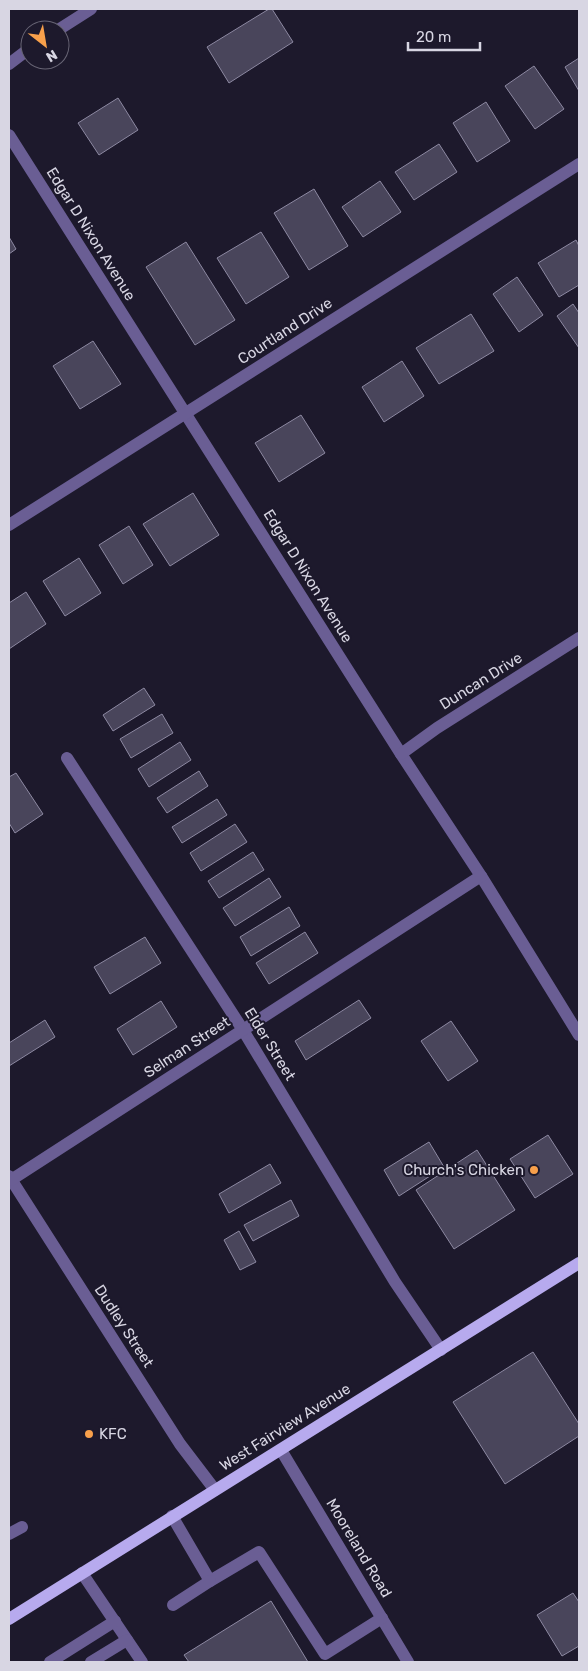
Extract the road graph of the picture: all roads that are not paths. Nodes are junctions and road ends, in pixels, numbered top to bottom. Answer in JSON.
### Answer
{"nodes":[{"id":1,"x":92,"y":9,"type":"edge"},
{"id":2,"x":70,"y":23,"type":"edge"},
{"id":3,"x":20,"y":56,"type":"edge"},
{"id":4,"x":9,"y":64,"type":"edge"},
{"id":5,"x":9,"y":135,"type":"edge"},
{"id":6,"x":579,"y":164,"type":"edge"},
{"id":7,"x":186,"y":415,"type":"junction"},
{"id":8,"x":9,"y":526,"type":"edge"},
{"id":9,"x":579,"y":638,"type":"edge"},
{"id":10,"x":402,"y":754,"type":"junction"},
{"id":11,"x":67,"y":758,"type":"dead end"},
{"id":12,"x":481,"y":876,"type":"junction"},
{"id":13,"x":243,"y":1030,"type":"junction"},
{"id":14,"x":579,"y":1035,"type":"edge"},
{"id":15,"x":10,"y":1178,"type":"edge"},
{"id":16,"x":579,"y":1264,"type":"edge"},
{"id":17,"x":441,"y":1350,"type":"junction"},
{"id":18,"x":281,"y":1450,"type":"junction"},
{"id":19,"x":215,"y":1490,"type":"junction"},
{"id":20,"x":172,"y":1516,"type":"junction"},
{"id":21,"x":22,"y":1527,"type":"dead end"},
{"id":22,"x":9,"y":1534,"type":"edge"},
{"id":23,"x":82,"y":1573,"type":"junction"},
{"id":24,"x":210,"y":1581,"type":"junction"},
{"id":25,"x":173,"y":1605,"type":"dead end"},
{"id":26,"x":382,"y":1618,"type":"junction"},
{"id":27,"x":9,"y":1619,"type":"edge"},
{"id":28,"x":115,"y":1621,"type":"junction"},
{"id":29,"x":127,"y":1640,"type":"junction"},
{"id":30,"x":50,"y":1662,"type":"edge"},
{"id":31,"x":92,"y":1662,"type":"edge"},
{"id":32,"x":142,"y":1662,"type":"edge"},
{"id":33,"x":408,"y":1662,"type":"edge"}],
"edges":[{"from":1,"to":2,"type":"street"},
{"from":3,"to":4,"type":"street"},
{"from":5,"to":7,"type":"street","name":"Edgar D Nixon Avenue"},
{"from":6,"to":7,"type":"street","name":"Courtland Drive"},
{"from":7,"to":8,"type":"street","name":"Courtland Drive"},
{"from":7,"to":10,"type":"street","name":"Edgar D Nixon Avenue"},
{"from":9,"to":10,"type":"street","name":"Duncan Drive"},
{"from":10,"to":12,"type":"street","name":"Edgar D Nixon Avenue"},
{"from":11,"to":13,"type":"street","name":"Elder Street"},
{"from":12,"to":13,"type":"street","name":"Selman Street"},
{"from":12,"to":14,"type":"street","name":"Edgar D Nixon Avenue"},
{"from":13,"to":15,"type":"street","name":"Selman Street"},
{"from":13,"to":17,"type":"street","name":"Elder Street"},
{"from":15,"to":19,"type":"street","name":"Dudley Street"},
{"from":16,"to":17,"type":"main road","name":"West Fairview Avenue"},
{"from":17,"to":18,"type":"main road","name":"West Fairview Avenue"},
{"from":18,"to":19,"type":"main road","name":"West Fairview Avenue"},
{"from":18,"to":26,"type":"street","name":"Mooreland Road"},
{"from":19,"to":20,"type":"main road","name":"West Fairview Avenue"},
{"from":20,"to":23,"type":"main road","name":"West Fairview Avenue"},
{"from":20,"to":24,"type":"street"},
{"from":21,"to":22,"type":"street"},
{"from":23,"to":27,"type":"main road","name":"West Fairview Avenue"},
{"from":23,"to":28,"type":"street"},
{"from":24,"to":25,"type":"street"},
{"from":24,"to":26,"type":"street"},
{"from":26,"to":33,"type":"street","name":"Mooreland Road"},
{"from":28,"to":29,"type":"street"},
{"from":28,"to":30,"type":"street"},
{"from":29,"to":31,"type":"street"},
{"from":29,"to":32,"type":"street"}]}
